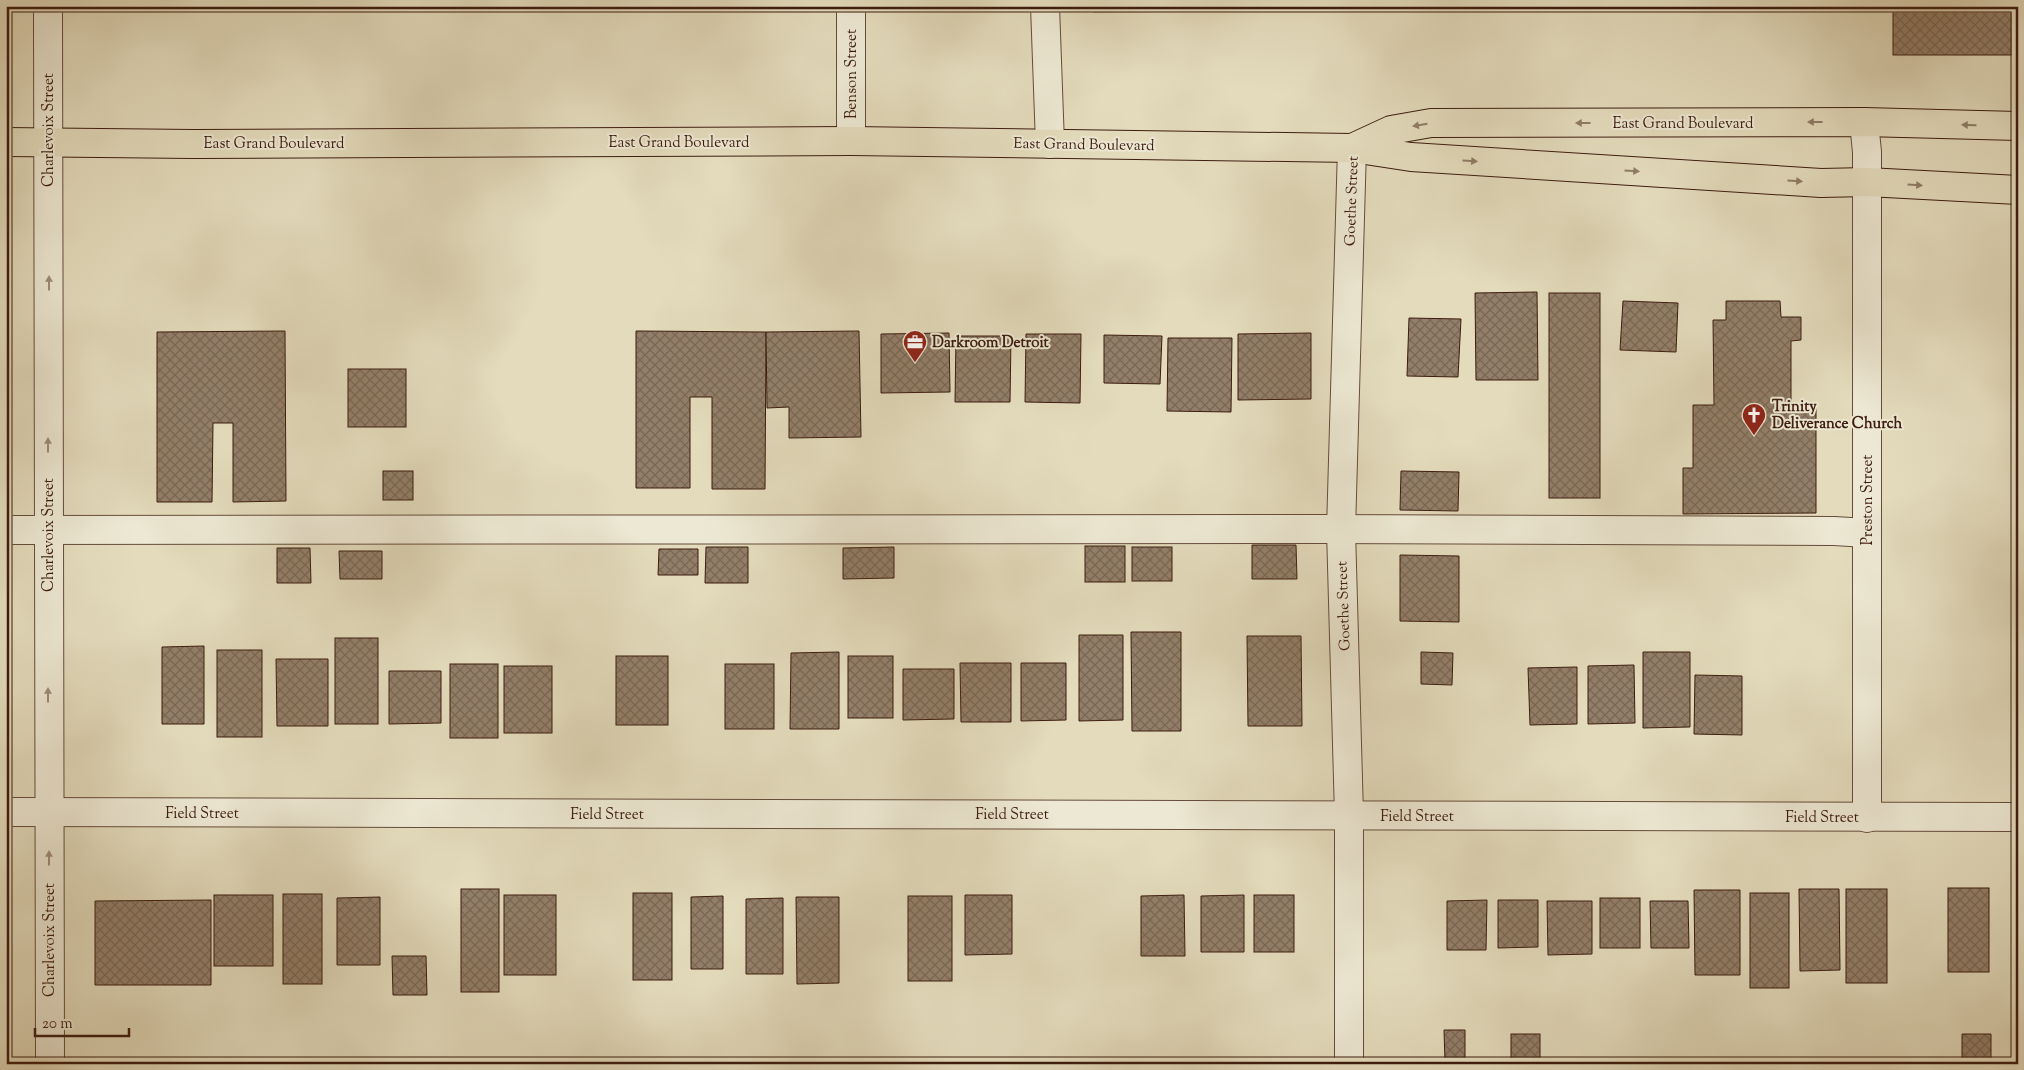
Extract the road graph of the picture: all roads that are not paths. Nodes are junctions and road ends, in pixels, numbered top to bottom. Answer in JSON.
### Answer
{"nodes":[{"id":1,"x":48,"y":6,"type":"edge"},
{"id":2,"x":851,"y":6,"type":"edge"},
{"id":3,"x":1045,"y":6,"type":"edge"},
{"id":4,"x":1864,"y":122,"type":"junction"},
{"id":5,"x":2018,"y":126,"type":"edge"},
{"id":6,"x":851,"y":141,"type":"junction"},
{"id":7,"x":6,"y":142,"type":"edge"},
{"id":8,"x":49,"y":142,"type":"junction"},
{"id":9,"x":1050,"y":144,"type":"junction"},
{"id":10,"x":1352,"y":148,"type":"junction"},
{"id":11,"x":1866,"y":182,"type":"junction"},
{"id":12,"x":2018,"y":190,"type":"edge"},
{"id":13,"x":6,"y":530,"type":"edge"},
{"id":14,"x":48,"y":530,"type":"junction"},
{"id":15,"x":1341,"y":530,"type":"junction"},
{"id":16,"x":1867,"y":533,"type":"junction"},
{"id":17,"x":6,"y":812,"type":"edge"},
{"id":18,"x":49,"y":812,"type":"junction"},
{"id":19,"x":1349,"y":815,"type":"junction"},
{"id":20,"x":2018,"y":817,"type":"edge"},
{"id":21,"x":1867,"y":818,"type":"junction"},
{"id":22,"x":50,"y":1064,"type":"edge"},
{"id":23,"x":1349,"y":1064,"type":"edge"}],
"edges":[{"from":1,"to":8,"type":"street","name":"Charlevoix Street"},
{"from":2,"to":6,"type":"street","name":"Benson Street"},
{"from":3,"to":9,"type":"street"},
{"from":5,"to":4,"type":"main road","name":"East Grand Boulevard","one_way":true},
{"from":4,"to":10,"type":"main road","name":"East Grand Boulevard","one_way":true},
{"from":4,"to":11,"type":"street","name":"Preston Street"},
{"from":6,"to":8,"type":"main road","name":"East Grand Boulevard"},
{"from":6,"to":9,"type":"main road","name":"East Grand Boulevard"},
{"from":7,"to":8,"type":"main road","name":"East Grand Boulevard"},
{"from":14,"to":8,"type":"street","name":"Charlevoix Street","one_way":true},
{"from":9,"to":10,"type":"main road","name":"East Grand Boulevard"},
{"from":10,"to":11,"type":"main road","name":"East Grand Boulevard","one_way":true},
{"from":10,"to":15,"type":"street","name":"Goethe Street"},
{"from":11,"to":12,"type":"main road","name":"East Grand Boulevard","one_way":true},
{"from":11,"to":16,"type":"street","name":"Preston Street"},
{"from":13,"to":14,"type":"street"},
{"from":14,"to":15,"type":"street"},
{"from":18,"to":14,"type":"street","name":"Charlevoix Street","one_way":true},
{"from":15,"to":16,"type":"street"},
{"from":15,"to":19,"type":"street","name":"Goethe Street"},
{"from":16,"to":21,"type":"street","name":"Preston Street"},
{"from":17,"to":18,"type":"street","name":"Field Street"},
{"from":18,"to":19,"type":"street","name":"Field Street"},
{"from":22,"to":18,"type":"street","name":"Charlevoix Street","one_way":true},
{"from":19,"to":21,"type":"street","name":"Field Street"},
{"from":19,"to":23,"type":"street","name":"Goethe Street"},
{"from":20,"to":21,"type":"street","name":"Field Street"}]}
